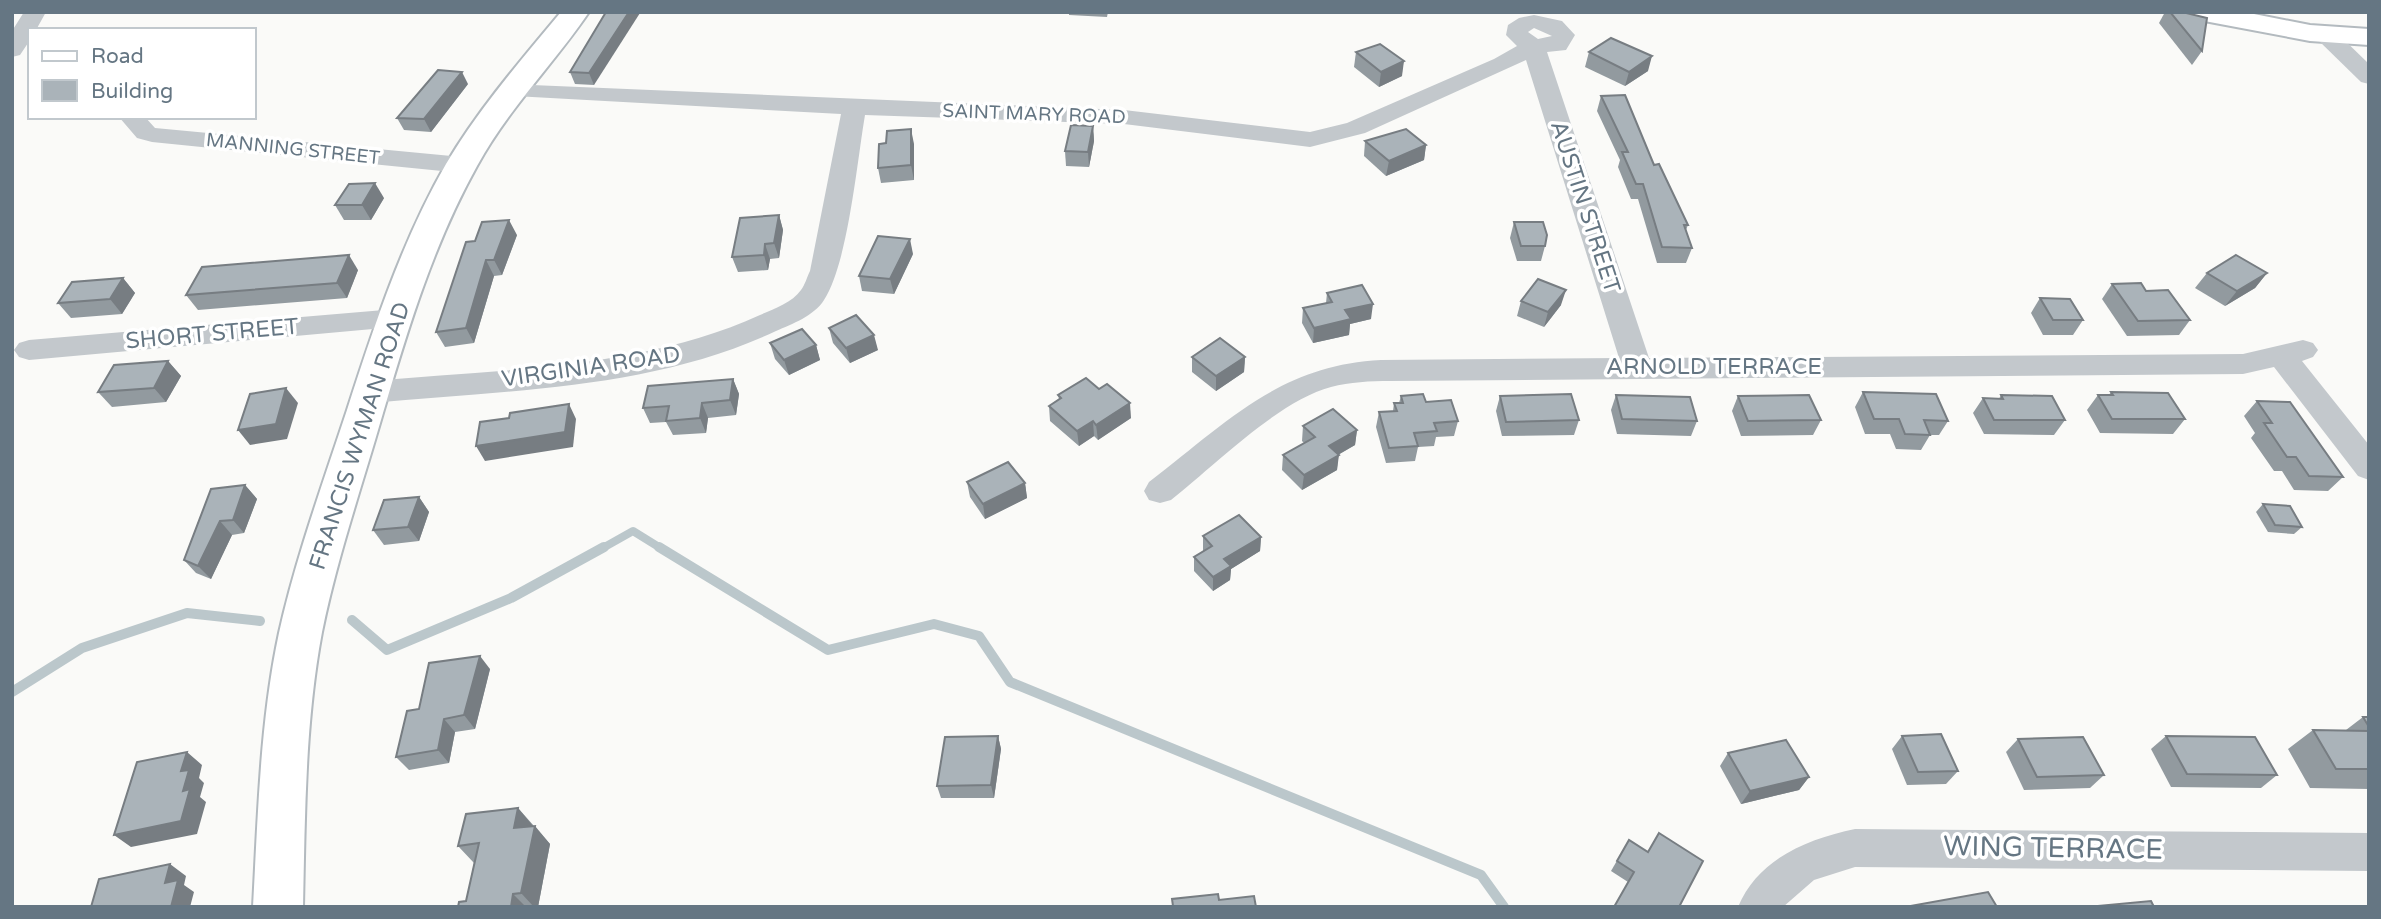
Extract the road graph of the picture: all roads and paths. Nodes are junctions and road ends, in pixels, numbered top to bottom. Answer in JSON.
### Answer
{"nodes":[{"id":1,"x":35,"y":12,"type":"edge"},
{"id":2,"x":576,"y":12,"type":"edge"},
{"id":3,"x":2199,"y":12,"type":"edge"},
{"id":4,"x":2326,"y":35,"type":"junction"},
{"id":5,"x":2369,"y":37,"type":"edge"},
{"id":6,"x":1533,"y":46,"type":"joint"},
{"id":7,"x":12,"y":50,"type":"edge"},
{"id":8,"x":2369,"y":76,"type":"edge"},
{"id":9,"x":514,"y":89,"type":"junction"},
{"id":10,"x":854,"y":107,"type":"junction"},
{"id":11,"x":133,"y":119,"type":"edge"},
{"id":12,"x":462,"y":165,"type":"junction"},
{"id":13,"x":396,"y":319,"type":"junction"},
{"id":14,"x":29,"y":349,"type":"dead end"},
{"id":15,"x":1637,"y":367,"type":"junction"},
{"id":16,"x":372,"y":392,"type":"junction"},
{"id":17,"x":2369,"y":468,"type":"edge"},
{"id":18,"x":1160,"y":491,"type":"dead end"},
{"id":19,"x":2369,"y":852,"type":"edge"},
{"id":20,"x":278,"y":907,"type":"edge"},
{"id":21,"x":1758,"y":907,"type":"edge"}],
"edges":[{"from":1,"to":7,"type":"street"},
{"from":2,"to":9,"type":"main road","name":"FRANCIS WYMAN ROAD"},
{"from":3,"to":4,"type":"main road"},
{"from":4,"to":5,"type":"main road"},
{"from":4,"to":8,"type":"street"},
{"from":6,"to":10,"type":"street","name":"SAINT MARY ROAD"},
{"from":6,"to":15,"type":"street","name":"AUSTIN STREET"},
{"from":9,"to":10,"type":"street","name":"SAINT MARY ROAD"},
{"from":9,"to":12,"type":"main road","name":"FRANCIS WYMAN ROAD"},
{"from":10,"to":16,"type":"street","name":"VIRGINIA ROAD"},
{"from":11,"to":12,"type":"street","name":"MANNING STREET"},
{"from":12,"to":13,"type":"main road","name":"FRANCIS WYMAN ROAD"},
{"from":13,"to":14,"type":"street","name":"SHORT STREET"},
{"from":13,"to":16,"type":"main road","name":"FRANCIS WYMAN ROAD"},
{"from":15,"to":17,"type":"street","name":"ARNOLD TERRACE"},
{"from":15,"to":18,"type":"street","name":"ARNOLD TERRACE"},
{"from":16,"to":20,"type":"main road","name":"FRANCIS WYMAN ROAD"},
{"from":19,"to":21,"type":"street","name":"WING TERRACE"}]}
